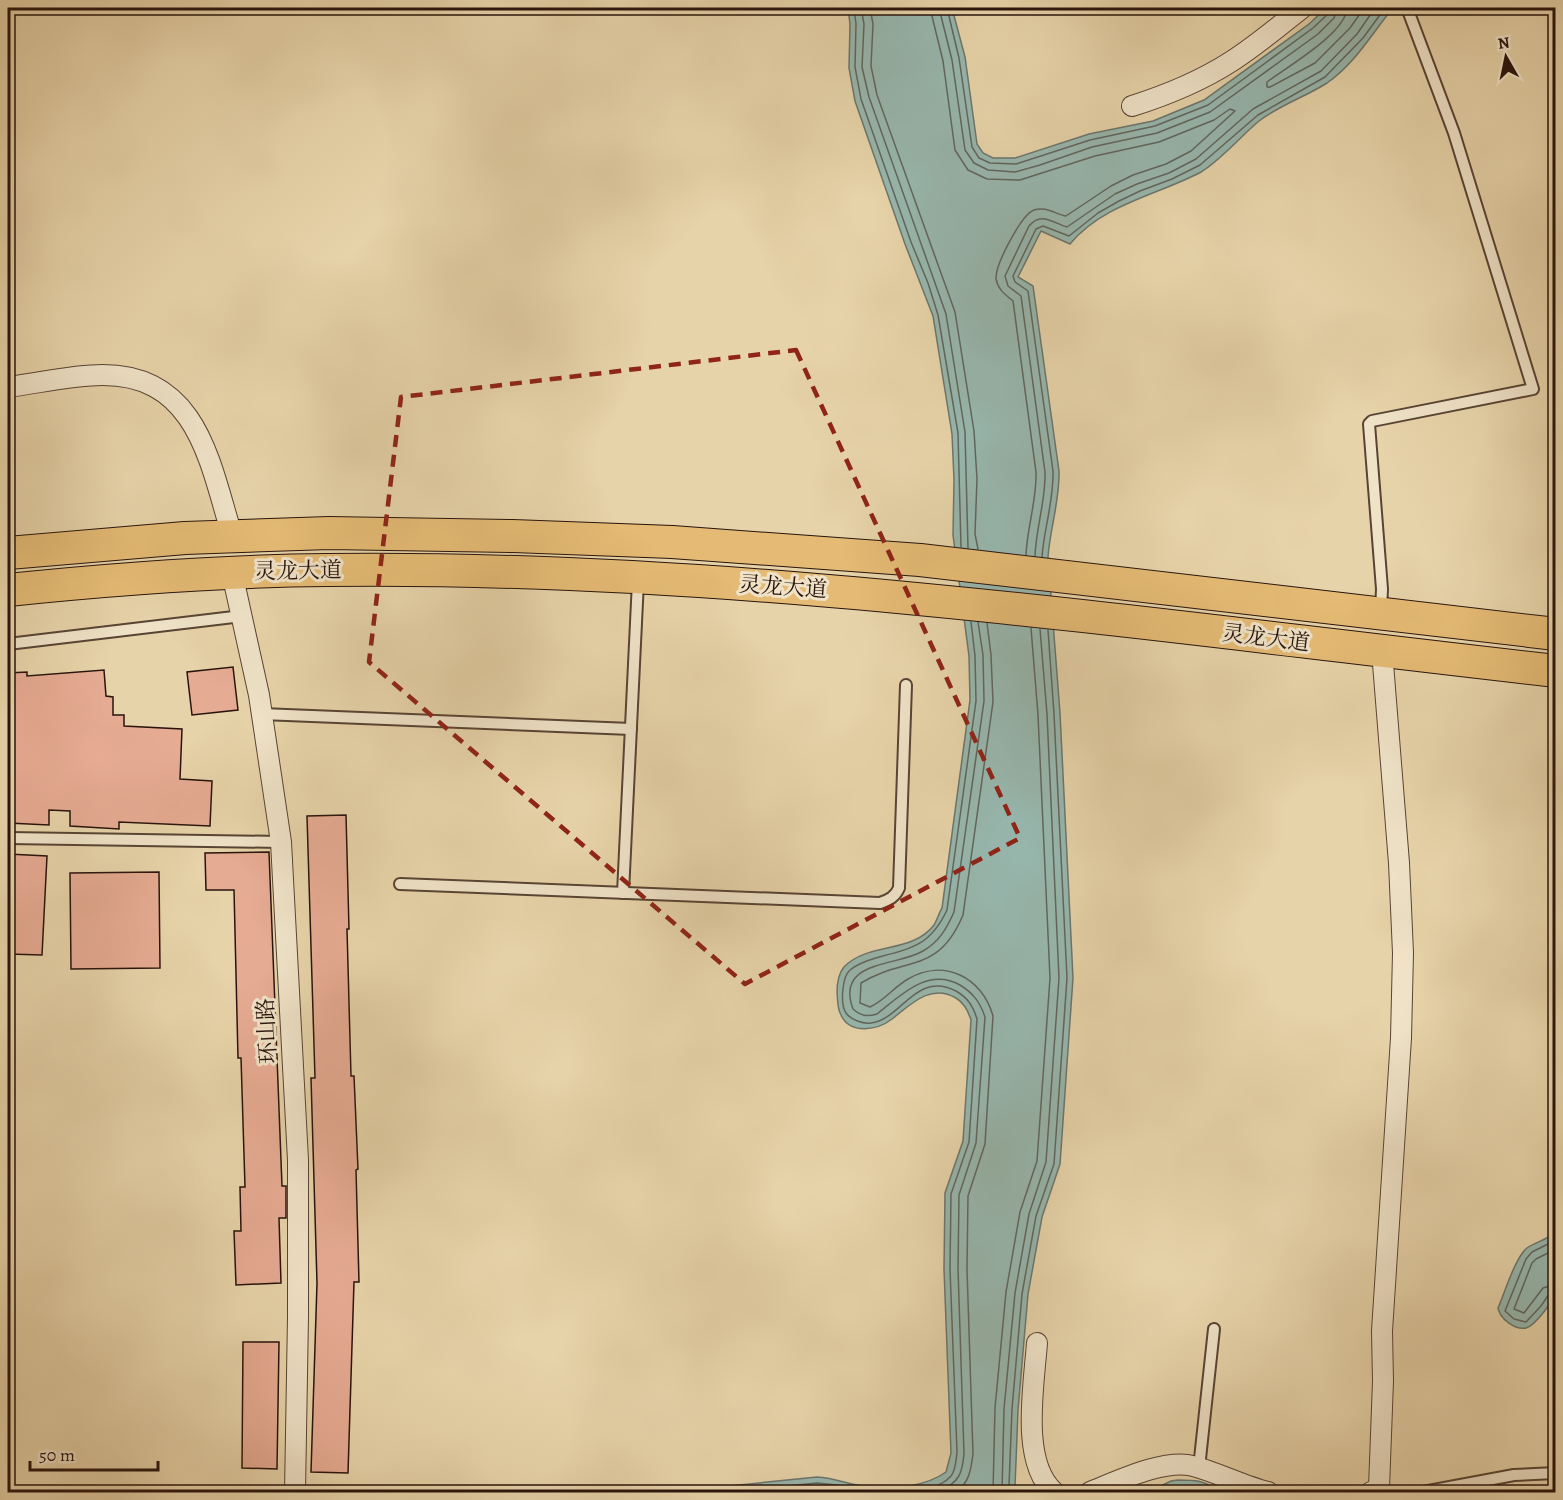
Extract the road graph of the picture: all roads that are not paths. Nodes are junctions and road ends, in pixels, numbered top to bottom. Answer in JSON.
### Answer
{"nodes":[{"id":1,"x":1302,"y":8,"type":"edge"},
{"id":2,"x":1415,"y":8,"type":"edge"},
{"id":3,"x":1132,"y":106,"type":"dead end"},
{"id":4,"x":8,"y":387,"type":"edge"},
{"id":5,"x":232,"y":536,"type":"junction"},
{"id":6,"x":171,"y":539,"type":"junction"},
{"id":7,"x":8,"y":541,"type":"edge"},
{"id":8,"x":8,"y":553,"type":"edge"},
{"id":9,"x":232,"y":573,"type":"junction"},
{"id":10,"x":638,"y":577,"type":"junction"},
{"id":11,"x":136,"y":579,"type":"junction"},
{"id":12,"x":8,"y":590,"type":"edge"},
{"id":13,"x":8,"y":605,"type":"edge"},
{"id":14,"x":1381,"y":614,"type":"junction"},
{"id":15,"x":242,"y":616,"type":"junction"},
{"id":16,"x":1556,"y":634,"type":"edge"},
{"id":17,"x":8,"y":644,"type":"edge"},
{"id":18,"x":1383,"y":651,"type":"junction"},
{"id":19,"x":1556,"y":671,"type":"edge"},
{"id":20,"x":906,"y":685,"type":"dead end"},
{"id":21,"x":262,"y":714,"type":"junction"},
{"id":22,"x":631,"y":729,"type":"junction"},
{"id":23,"x":8,"y":838,"type":"edge"},
{"id":24,"x":281,"y":842,"type":"junction"},
{"id":25,"x":400,"y":884,"type":"dead end"},
{"id":26,"x":623,"y":893,"type":"junction"},
{"id":27,"x":1214,"y":1329,"type":"dead end"},
{"id":28,"x":1036,"y":1343,"type":"dead end"},
{"id":29,"x":1199,"y":1468,"type":"junction"},
{"id":30,"x":1556,"y":1473,"type":"edge"},
{"id":31,"x":295,"y":1489,"type":"edge"},
{"id":32,"x":1379,"y":1491,"type":"edge"},
{"id":33,"x":1054,"y":1492,"type":"edge"},
{"id":34,"x":1090,"y":1492,"type":"edge"},
{"id":35,"x":1268,"y":1492,"type":"edge"},
{"id":36,"x":1423,"y":1492,"type":"edge"}],
"edges":[{"from":1,"to":3,"type":"street"},
{"from":2,"to":14,"type":"lane"},
{"from":4,"to":5,"type":"street"},
{"from":5,"to":6,"type":"main road","name":"灵龙大道"},
{"from":5,"to":14,"type":"main road","name":"灵龙大道"},
{"from":6,"to":7,"type":"main road"},
{"from":6,"to":8,"type":"main road","name":"灵龙大道"},
{"from":9,"to":10,"type":"main road","name":"灵龙大道"},
{"from":9,"to":11,"type":"main road","name":"灵龙大道"},
{"from":9,"to":15,"type":"street","name":"环山路"},
{"from":10,"to":18,"type":"main road","name":"灵龙大道"},
{"from":10,"to":22,"type":"lane"},
{"from":11,"to":12,"type":"main road","name":"灵龙大道"},
{"from":11,"to":13,"type":"main road"},
{"from":14,"to":16,"type":"main road","name":"灵龙大道"},
{"from":15,"to":17,"type":"lane"},
{"from":15,"to":21,"type":"street","name":"环山路"},
{"from":18,"to":19,"type":"main road","name":"灵龙大道"},
{"from":18,"to":32,"type":"street"},
{"from":20,"to":26,"type":"lane"},
{"from":21,"to":22,"type":"lane"},
{"from":21,"to":24,"type":"street","name":"环山路"},
{"from":22,"to":26,"type":"lane"},
{"from":23,"to":24,"type":"lane"},
{"from":24,"to":31,"type":"street","name":"环山路"},
{"from":25,"to":26,"type":"lane"},
{"from":27,"to":29,"type":"lane"},
{"from":28,"to":33,"type":"street"},
{"from":29,"to":34,"type":"street"},
{"from":29,"to":35,"type":"street"},
{"from":30,"to":36,"type":"lane"}]}
